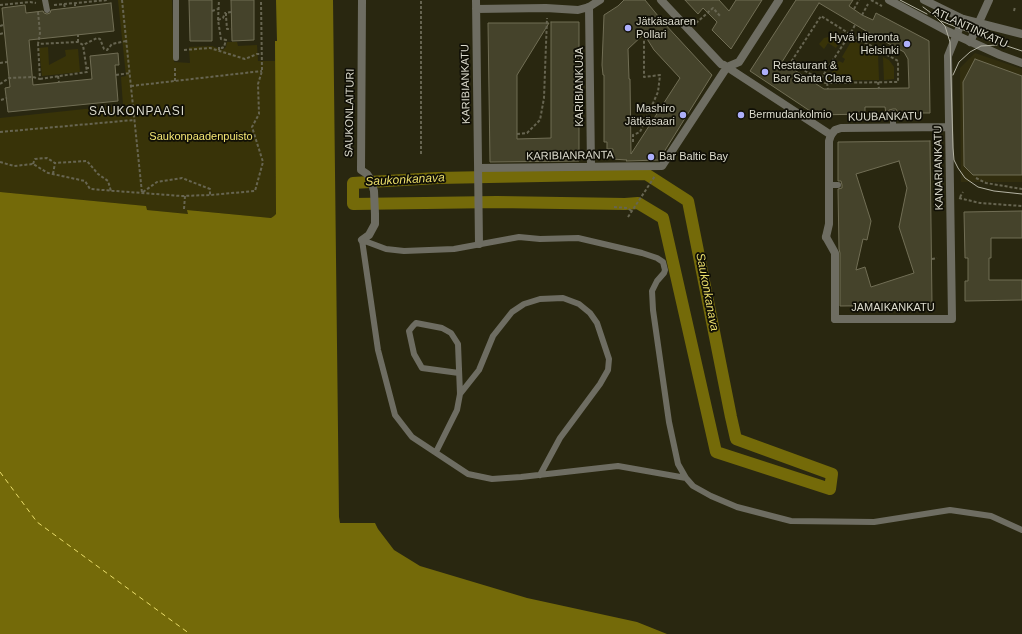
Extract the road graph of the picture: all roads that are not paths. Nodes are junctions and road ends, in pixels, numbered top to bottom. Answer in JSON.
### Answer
{"nodes":[{"id":1,"x":45,"y":0,"type":"edge"},
{"id":2,"x":176,"y":0,"type":"edge"},
{"id":3,"x":362,"y":0,"type":"edge"},
{"id":4,"x":476,"y":0,"type":"edge"},
{"id":5,"x":600,"y":0,"type":"edge"},
{"id":6,"x":661,"y":0,"type":"edge"},
{"id":7,"x":779,"y":0,"type":"edge"},
{"id":8,"x":888,"y":0,"type":"edge"},
{"id":9,"x":924,"y":0,"type":"edge"},
{"id":10,"x":989,"y":0,"type":"edge"},
{"id":11,"x":589,"y":7,"type":"junction"},
{"id":12,"x":476,"y":9,"type":"junction"},
{"id":13,"x":46,"y":10,"type":"dead end"},
{"id":14,"x":963,"y":19,"type":"junction"},
{"id":15,"x":978,"y":24,"type":"junction"},
{"id":16,"x":1022,"y":34,"type":"edge"},
{"id":17,"x":956,"y":35,"type":"junction"},
{"id":18,"x":970,"y":42,"type":"junction"},
{"id":19,"x":176,"y":58,"type":"dead end"},
{"id":20,"x":1022,"y":63,"type":"edge"},
{"id":21,"x":724,"y":66,"type":"junction"},
{"id":22,"x":893,"y":113,"type":"dead end"},
{"id":23,"x":949,"y":127,"type":"junction"},
{"id":24,"x":892,"y":128,"type":"junction"},
{"id":25,"x":831,"y":135,"type":"junction"},
{"id":26,"x":591,"y":167,"type":"junction"},
{"id":27,"x":479,"y":170,"type":"junction"},
{"id":28,"x":829,"y":185,"type":"junction"},
{"id":29,"x":838,"y":185,"type":"dead end"},
{"id":30,"x":362,"y":240,"type":"junction"},
{"id":31,"x":479,"y":244,"type":"junction"},
{"id":32,"x":952,"y":319,"type":"joint"},
{"id":33,"x":459,"y":373,"type":"junction"},
{"id":34,"x":460,"y":394,"type":"junction"},
{"id":35,"x":436,"y":452,"type":"junction"},
{"id":36,"x":540,"y":475,"type":"junction"},
{"id":37,"x":686,"y":478,"type":"junction"},
{"id":38,"x":1022,"y":530,"type":"edge"}],
"edges":[{"from":1,"to":13,"type":"lane"},
{"from":2,"to":19,"type":"lane"},
{"from":3,"to":30,"type":"street","name":"SAUKONLAITURI"},
{"from":4,"to":12,"type":"street","name":"KARIBIANKATU"},
{"from":5,"to":11,"type":"street"},
{"from":6,"to":21,"type":"street"},
{"from":7,"to":21,"type":"street"},
{"from":8,"to":17,"type":"street","name":"ATLANTINKATU"},
{"from":9,"to":14,"type":"street","name":"ATLANTINKATU"},
{"from":10,"to":15,"type":"street"},
{"from":11,"to":12,"type":"street"},
{"from":11,"to":26,"type":"street","name":"KARIBIANKUJA"},
{"from":12,"to":27,"type":"street","name":"KARIBIANKATU"},
{"from":14,"to":15,"type":"street","name":"ATLANTINKATU"},
{"from":14,"to":17,"type":"street","name":"KANARIANKATU"},
{"from":15,"to":16,"type":"street","name":"ATLANTINKATU"},
{"from":15,"to":18,"type":"street"},
{"from":17,"to":18,"type":"street","name":"ATLANTINKATU"},
{"from":17,"to":23,"type":"street","name":"KANARIANKATU"},
{"from":18,"to":20,"type":"street","name":"ATLANTINKATU"},
{"from":21,"to":25,"type":"street"},
{"from":21,"to":26,"type":"street","name":"KARIBIANRANTA"},
{"from":22,"to":24,"type":"lane"},
{"from":23,"to":24,"type":"street","name":"KUUBANKATU"},
{"from":23,"to":32,"type":"street","name":"KANARIANKATU"},
{"from":24,"to":25,"type":"street","name":"KUUBANKATU"},
{"from":25,"to":28,"type":"street"},
{"from":26,"to":27,"type":"street","name":"KARIBIANRANTA"},
{"from":27,"to":31,"type":"street","name":"KARIBIANKATU"},
{"from":28,"to":29,"type":"lane"},
{"from":28,"to":32,"type":"street","name":"JAMAIKANKATU"},
{"from":30,"to":31,"type":"lane"},
{"from":30,"to":35,"type":"lane"},
{"from":31,"to":37,"type":"lane"},
{"from":33,"to":33,"type":"lane"},
{"from":33,"to":34,"type":"lane"},
{"from":34,"to":35,"type":"lane"},
{"from":34,"to":36,"type":"lane"},
{"from":35,"to":36,"type":"lane"},
{"from":36,"to":37,"type":"lane"},
{"from":37,"to":38,"type":"lane"}]}
